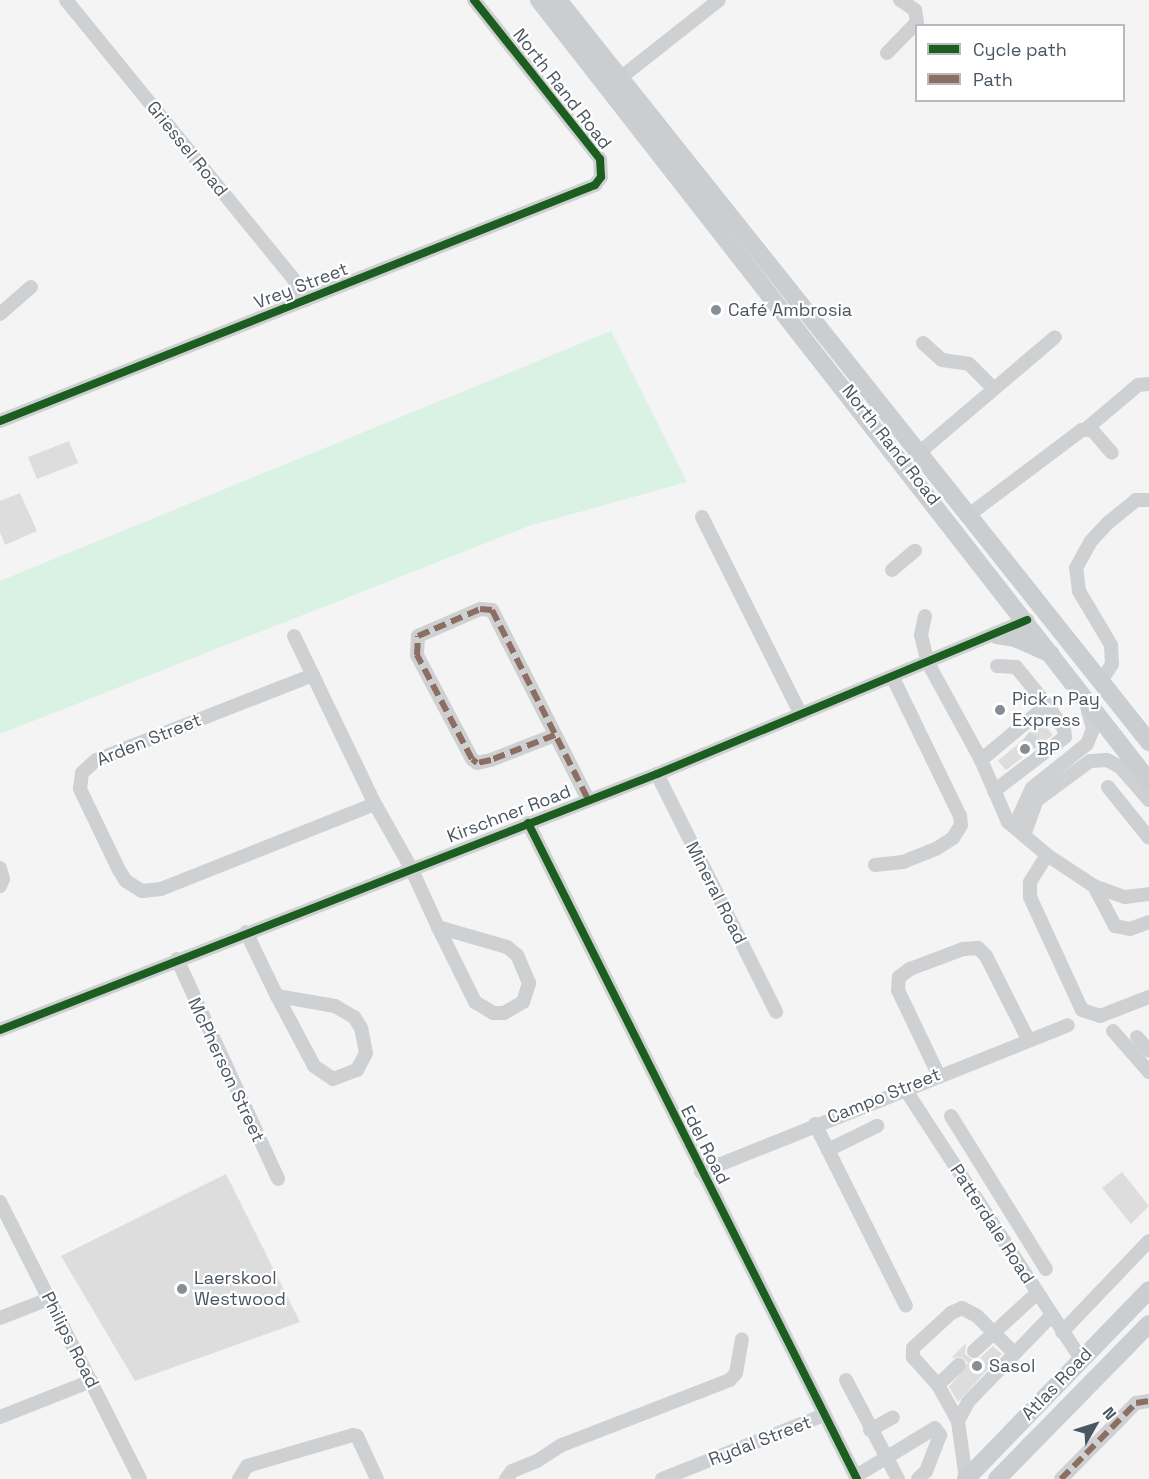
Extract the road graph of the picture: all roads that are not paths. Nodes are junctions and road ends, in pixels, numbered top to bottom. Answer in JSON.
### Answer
{"nodes":[{"id":1,"x":66,"y":0,"type":"edge"},
{"id":2,"x":474,"y":0,"type":"edge"},
{"id":3,"x":539,"y":0,"type":"edge"},
{"id":4,"x":558,"y":0,"type":"edge"},
{"id":5,"x":719,"y":0,"type":"edge"},
{"id":6,"x":900,"y":0,"type":"edge"},
{"id":7,"x":915,"y":24,"type":"edge"},
{"id":8,"x":915,"y":24,"type":"edge"},
{"id":9,"x":887,"y":53,"type":"dead end"},
{"id":10,"x":619,"y":79,"type":"junction"},
{"id":11,"x":603,"y":168,"type":"joint"},
{"id":12,"x":32,"y":287,"type":"dead end"},
{"id":13,"x":306,"y":300,"type":"junction"},
{"id":14,"x":0,"y":314,"type":"edge"},
{"id":15,"x":1055,"y":337,"type":"dead end"},
{"id":16,"x":924,"y":343,"type":"dead end"},
{"id":17,"x":1149,"y":384,"type":"edge"},
{"id":18,"x":994,"y":389,"type":"junction"},
{"id":19,"x":0,"y":421,"type":"edge"},
{"id":20,"x":1086,"y":429,"type":"junction"},
{"id":21,"x":1112,"y":453,"type":"dead end"},
{"id":22,"x":922,"y":455,"type":"junction"},
{"id":23,"x":1148,"y":498,"type":"edge"},
{"id":24,"x":970,"y":514,"type":"junction"},
{"id":25,"x":702,"y":517,"type":"dead end"},
{"id":26,"x":915,"y":551,"type":"dead end"},
{"id":27,"x":892,"y":570,"type":"dead end"},
{"id":28,"x":1010,"y":598,"type":"junction"},
{"id":29,"x":925,"y":616,"type":"dead end"},
{"id":30,"x":1027,"y":620,"type":"junction"},
{"id":31,"x":1000,"y":634,"type":"junction"},
{"id":32,"x":294,"y":636,"type":"dead end"},
{"id":33,"x":1055,"y":656,"type":"junction"},
{"id":34,"x":928,"y":663,"type":"junction"},
{"id":35,"x":997,"y":666,"type":"dead end"},
{"id":36,"x":313,"y":675,"type":"junction"},
{"id":37,"x":893,"y":678,"type":"junction"},
{"id":38,"x":1101,"y":681,"type":"junction"},
{"id":39,"x":1082,"y":692,"type":"junction"},
{"id":40,"x":1047,"y":705,"type":"junction"},
{"id":41,"x":801,"y":715,"type":"junction"},
{"id":42,"x":555,"y":735,"type":"junction"},
{"id":43,"x":1149,"y":742,"type":"edge"},
{"id":44,"x":1043,"y":752,"type":"junction"},
{"id":45,"x":981,"y":760,"type":"junction"},
{"id":46,"x":1067,"y":767,"type":"junction"},
{"id":47,"x":657,"y":774,"type":"junction"},
{"id":48,"x":1149,"y":781,"type":"edge"},
{"id":49,"x":1108,"y":787,"type":"dead end"},
{"id":50,"x":994,"y":791,"type":"junction"},
{"id":51,"x":588,"y":799,"type":"junction"},
{"id":52,"x":1149,"y":800,"type":"edge"},
{"id":53,"x":375,"y":804,"type":"junction"},
{"id":54,"x":528,"y":823,"type":"junction"},
{"id":55,"x":1019,"y":831,"type":"junction"},
{"id":56,"x":1149,"y":838,"type":"edge"},
{"id":57,"x":1047,"y":855,"type":"junction"},
{"id":58,"x":875,"y":865,"type":"dead end"},
{"id":59,"x":0,"y":868,"type":"edge"},
{"id":60,"x":411,"y":868,"type":"junction"},
{"id":61,"x":0,"y":886,"type":"edge"},
{"id":62,"x":1094,"y":886,"type":"junction"},
{"id":63,"x":1149,"y":894,"type":"edge"},
{"id":64,"x":1149,"y":922,"type":"edge"},
{"id":65,"x":438,"y":927,"type":"junction"},
{"id":66,"x":246,"y":932,"type":"junction"},
{"id":67,"x":177,"y":959,"type":"junction"},
{"id":68,"x":277,"y":996,"type":"junction"},
{"id":69,"x":1149,"y":997,"type":"edge"},
{"id":70,"x":776,"y":1012,"type":"dead end"},
{"id":71,"x":1068,"y":1025,"type":"dead end"},
{"id":72,"x":0,"y":1030,"type":"edge"},
{"id":73,"x":1113,"y":1031,"type":"dead end"},
{"id":74,"x":1137,"y":1036,"type":"dead end"},
{"id":75,"x":1028,"y":1039,"type":"junction"},
{"id":76,"x":1149,"y":1051,"type":"edge"},
{"id":77,"x":1149,"y":1072,"type":"edge"},
{"id":78,"x":938,"y":1074,"type":"junction"},
{"id":79,"x":904,"y":1089,"type":"junction"},
{"id":80,"x":951,"y":1116,"type":"dead end"},
{"id":81,"x":815,"y":1124,"type":"junction"},
{"id":82,"x":878,"y":1126,"type":"dead end"},
{"id":83,"x":828,"y":1150,"type":"junction"},
{"id":84,"x":701,"y":1172,"type":"junction"},
{"id":85,"x":278,"y":1179,"type":"dead end"},
{"id":86,"x":1,"y":1205,"type":"edge"},
{"id":87,"x":1149,"y":1241,"type":"edge"},
{"id":88,"x":1035,"y":1249,"type":"junction"},
{"id":89,"x":1017,"y":1261,"type":"junction"},
{"id":90,"x":1046,"y":1269,"type":"dead end"},
{"id":91,"x":1149,"y":1290,"type":"edge"},
{"id":92,"x":1037,"y":1293,"type":"junction"},
{"id":93,"x":49,"y":1299,"type":"junction"},
{"id":94,"x":906,"y":1306,"type":"dead end"},
{"id":95,"x":1051,"y":1316,"type":"junction"},
{"id":96,"x":0,"y":1318,"type":"edge"},
{"id":97,"x":1149,"y":1324,"type":"edge"},
{"id":98,"x":994,"y":1332,"type":"junction"},
{"id":99,"x":1062,"y":1332,"type":"junction"},
{"id":100,"x":742,"y":1340,"type":"dead end"},
{"id":101,"x":974,"y":1351,"type":"dead end"},
{"id":102,"x":1014,"y":1353,"type":"junction"},
{"id":103,"x":1081,"y":1359,"type":"junction"},
{"id":104,"x":959,"y":1365,"type":"dead end"},
{"id":105,"x":846,"y":1380,"type":"dead end"},
{"id":106,"x":91,"y":1381,"type":"junction"},
{"id":107,"x":938,"y":1385,"type":"junction"},
{"id":108,"x":1149,"y":1401,"type":"edge"},
{"id":109,"x":824,"y":1415,"type":"junction"},
{"id":110,"x":0,"y":1417,"type":"edge"},
{"id":111,"x":893,"y":1417,"type":"dead end"},
{"id":112,"x":958,"y":1421,"type":"junction"},
{"id":113,"x":870,"y":1430,"type":"junction"},
{"id":114,"x":884,"y":1459,"type":"junction"},
{"id":115,"x":856,"y":1478,"type":"edge"},
{"id":116,"x":140,"y":1479,"type":"edge"},
{"id":117,"x":239,"y":1479,"type":"edge"},
{"id":118,"x":377,"y":1479,"type":"edge"},
{"id":119,"x":506,"y":1479,"type":"edge"},
{"id":120,"x":662,"y":1479,"type":"edge"},
{"id":121,"x":898,"y":1479,"type":"edge"},
{"id":122,"x":918,"y":1479,"type":"edge"},
{"id":123,"x":966,"y":1479,"type":"edge"},
{"id":124,"x":997,"y":1479,"type":"edge"},
{"id":125,"x":1061,"y":1479,"type":"edge"}],
"edges":[{"from":1,"to":13,"type":"street","name":"Griessel Road"},
{"from":2,"to":11,"type":"street","name":"North Rand Road"},
{"from":3,"to":28,"type":"main road","name":"North Rand Road"},
{"from":4,"to":10,"type":"main road","name":"North Rand Road"},
{"from":5,"to":10,"type":"street"},
{"from":6,"to":7,"type":"street"},
{"from":8,"to":9,"type":"street"},
{"from":10,"to":22,"type":"main road","name":"North Rand Road"},
{"from":11,"to":13,"type":"street","name":"Vrey Street"},
{"from":12,"to":14,"type":"street"},
{"from":13,"to":19,"type":"street","name":"Vrey Street"},
{"from":15,"to":18,"type":"street"},
{"from":16,"to":18,"type":"street"},
{"from":17,"to":20,"type":"street"},
{"from":18,"to":22,"type":"street"},
{"from":20,"to":21,"type":"street"},
{"from":20,"to":24,"type":"street"},
{"from":22,"to":24,"type":"main road","name":"North Rand Road"},
{"from":22,"to":30,"type":"main road"},
{"from":23,"to":38,"type":"street"},
{"from":24,"to":38,"type":"main road","name":"North Rand Road"},
{"from":25,"to":41,"type":"street"},
{"from":26,"to":27,"type":"street"},
{"from":28,"to":30,"type":"main road","name":"North Rand Road"},
{"from":28,"to":31,"type":"main road"},
{"from":29,"to":34,"type":"street"},
{"from":30,"to":31,"type":"street","name":"Kirschner Road"},
{"from":30,"to":33,"type":"main road","name":"North Rand Road"},
{"from":31,"to":33,"type":"main road"},
{"from":31,"to":34,"type":"street","name":"Kirschner Road"},
{"from":32,"to":36,"type":"street"},
{"from":33,"to":39,"type":"main road","name":"North Rand Road"},
{"from":34,"to":37,"type":"street","name":"Kirschner Road"},
{"from":34,"to":45,"type":"street"},
{"from":35,"to":40,"type":"street"},
{"from":36,"to":53,"type":"street"},
{"from":36,"to":53,"type":"street","name":"Arden Street"},
{"from":37,"to":41,"type":"street","name":"Kirschner Road"},
{"from":37,"to":58,"type":"street"},
{"from":38,"to":43,"type":"main road","name":"North Rand Road"},
{"from":39,"to":46,"type":"street"},
{"from":39,"to":48,"type":"main road","name":"North Rand Road"},
{"from":40,"to":44,"type":"street"},
{"from":40,"to":45,"type":"street"},
{"from":41,"to":47,"type":"street","name":"Kirschner Road"},
{"from":42,"to":42,"type":"street"},
{"from":42,"to":51,"type":"street"},
{"from":44,"to":46,"type":"street"},
{"from":44,"to":50,"type":"street"},
{"from":45,"to":50,"type":"street"},
{"from":46,"to":52,"type":"street"},
{"from":46,"to":55,"type":"street"},
{"from":47,"to":51,"type":"street","name":"Kirschner Road"},
{"from":47,"to":70,"type":"street","name":"Mineral Road"},
{"from":49,"to":56,"type":"street"},
{"from":50,"to":55,"type":"street"},
{"from":51,"to":54,"type":"street","name":"Kirschner Road"},
{"from":53,"to":60,"type":"street"},
{"from":54,"to":60,"type":"street","name":"Kirschner Road"},
{"from":54,"to":84,"type":"street","name":"Edel Road"},
{"from":55,"to":57,"type":"street"},
{"from":57,"to":62,"type":"street"},
{"from":57,"to":69,"type":"street"},
{"from":59,"to":61,"type":"street"},
{"from":60,"to":65,"type":"street"},
{"from":60,"to":66,"type":"street","name":"Kirschner Road"},
{"from":62,"to":63,"type":"street"},
{"from":62,"to":64,"type":"street"},
{"from":65,"to":65,"type":"street"},
{"from":66,"to":67,"type":"street","name":"Kirschner Road"},
{"from":66,"to":68,"type":"street"},
{"from":67,"to":72,"type":"street","name":"Kirschner Road"},
{"from":67,"to":85,"type":"street","name":"McPherson Street"},
{"from":68,"to":68,"type":"street"},
{"from":71,"to":75,"type":"street","name":"Campo Street"},
{"from":73,"to":77,"type":"street"},
{"from":74,"to":76,"type":"street"},
{"from":75,"to":78,"type":"street","name":"Campo Street"},
{"from":75,"to":78,"type":"street"},
{"from":78,"to":79,"type":"street","name":"Campo Street"},
{"from":79,"to":81,"type":"street","name":"Campo Street"},
{"from":79,"to":89,"type":"street","name":"Patterdale Road"},
{"from":80,"to":88,"type":"street"},
{"from":81,"to":83,"type":"street"},
{"from":81,"to":84,"type":"street","name":"Campo Street"},
{"from":82,"to":83,"type":"street"},
{"from":83,"to":94,"type":"street"},
{"from":84,"to":109,"type":"street","name":"Edel Road"},
{"from":86,"to":93,"type":"street","name":"Philips Road"},
{"from":87,"to":99,"type":"street"},
{"from":88,"to":89,"type":"street"},
{"from":88,"to":90,"type":"street"},
{"from":89,"to":92,"type":"street","name":"Patterdale Road"},
{"from":91,"to":103,"type":"main road","name":"Atlas Road"},
{"from":92,"to":95,"type":"street","name":"Patterdale Road"},
{"from":92,"to":98,"type":"street"},
{"from":93,"to":96,"type":"street"},
{"from":93,"to":106,"type":"street","name":"Philips Road"},
{"from":95,"to":99,"type":"street","name":"Patterdale Road"},
{"from":95,"to":102,"type":"street"},
{"from":97,"to":124,"type":"main road","name":"Atlas Road"},
{"from":98,"to":101,"type":"street"},
{"from":98,"to":102,"type":"street"},
{"from":98,"to":107,"type":"street"},
{"from":99,"to":103,"type":"street","name":"Patterdale Road"},
{"from":100,"to":119,"type":"street"},
{"from":102,"to":112,"type":"street"},
{"from":103,"to":123,"type":"main road","name":"Atlas Road"},
{"from":104,"to":107,"type":"street"},
{"from":105,"to":113,"type":"street"},
{"from":106,"to":110,"type":"street"},
{"from":106,"to":116,"type":"street","name":"Philips Road"},
{"from":107,"to":112,"type":"street"},
{"from":108,"to":125,"type":"street"},
{"from":109,"to":115,"type":"street","name":"Edel Road"},
{"from":109,"to":120,"type":"street","name":"Rydal Street"},
{"from":111,"to":113,"type":"street"},
{"from":112,"to":123,"type":"street"},
{"from":113,"to":114,"type":"street"},
{"from":114,"to":115,"type":"street"},
{"from":114,"to":121,"type":"street"},
{"from":114,"to":122,"type":"street"},
{"from":117,"to":118,"type":"street"}]}
